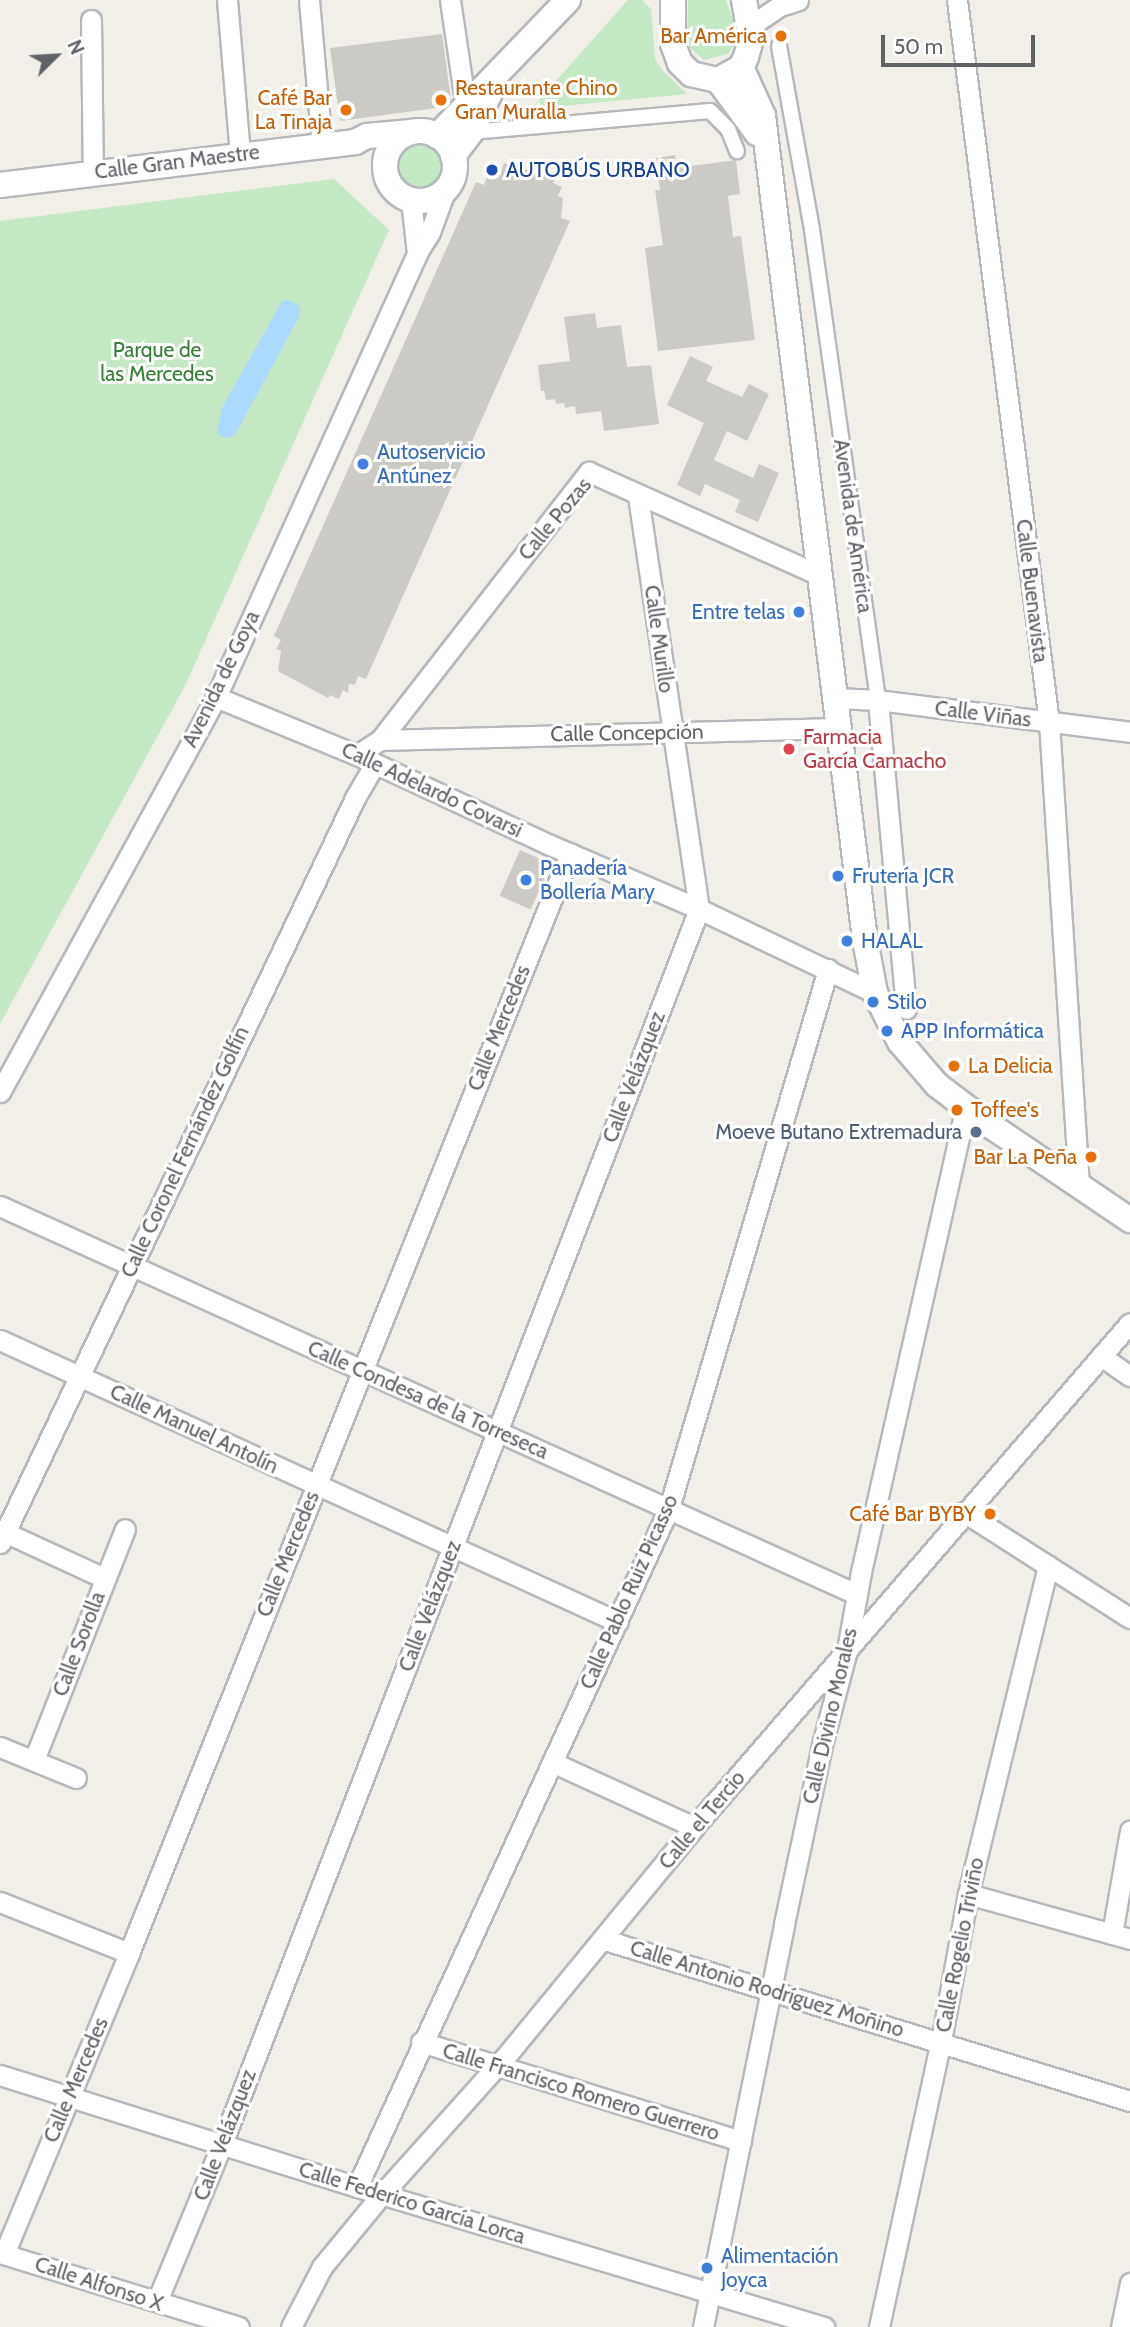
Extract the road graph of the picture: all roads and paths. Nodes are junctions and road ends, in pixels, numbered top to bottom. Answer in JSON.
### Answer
{"nodes":[{"id":1,"x":227,"y":0,"type":"edge"},
{"id":2,"x":309,"y":0,"type":"edge"},
{"id":3,"x":450,"y":0,"type":"edge"},
{"id":4,"x":568,"y":0,"type":"edge"},
{"id":5,"x":673,"y":0,"type":"edge"},
{"id":6,"x":744,"y":0,"type":"edge"},
{"id":7,"x":798,"y":0,"type":"edge"},
{"id":8,"x":957,"y":0,"type":"edge"},
{"id":9,"x":91,"y":20,"type":"dead end"},
{"id":10,"x":750,"y":26,"type":"junction"},
{"id":11,"x":779,"y":46,"type":"dead end"},
{"id":12,"x":741,"y":67,"type":"junction"},
{"id":13,"x":498,"y":76,"type":"junction"},
{"id":14,"x":718,"y":80,"type":"junction"},
{"id":15,"x":466,"y":108,"type":"junction"},
{"id":16,"x":411,"y":132,"type":"junction"},
{"id":17,"x":471,"y":132,"type":"junction"},
{"id":18,"x":437,"y":136,"type":"junction"},
{"id":19,"x":355,"y":142,"type":"junction"},
{"id":20,"x":322,"y":145,"type":"junction"},
{"id":21,"x":766,"y":149,"type":"junction"},
{"id":22,"x":737,"y":151,"type":"dead end"},
{"id":23,"x":240,"y":155,"type":"junction"},
{"id":24,"x":453,"y":156,"type":"junction"},
{"id":25,"x":385,"y":166,"type":"junction"},
{"id":26,"x":93,"y":173,"type":"junction"},
{"id":27,"x":0,"y":185,"type":"edge"},
{"id":28,"x":444,"y":191,"type":"junction"},
{"id":29,"x":411,"y":200,"type":"junction"},
{"id":30,"x":416,"y":253,"type":"junction"},
{"id":31,"x":639,"y":494,"type":"junction"},
{"id":32,"x":821,"y":576,"type":"junction"},
{"id":33,"x":216,"y":698,"type":"junction"},
{"id":34,"x":836,"y":698,"type":"junction"},
{"id":35,"x":878,"y":700,"type":"junction"},
{"id":36,"x":1049,"y":723,"type":"junction"},
{"id":37,"x":838,"y":728,"type":"junction"},
{"id":38,"x":1130,"y":732,"type":"edge"},
{"id":39,"x":671,"y":733,"type":"junction"},
{"id":40,"x":416,"y":737,"type":"junction"},
{"id":41,"x":380,"y":740,"type":"junction"},
{"id":42,"x":366,"y":759,"type":"junction"},
{"id":43,"x":403,"y":776,"type":"junction"},
{"id":44,"x":570,"y":853,"type":"junction"},
{"id":45,"x":699,"y":909,"type":"junction"},
{"id":46,"x":828,"y":969,"type":"junction"},
{"id":47,"x":875,"y":993,"type":"junction"},
{"id":48,"x":906,"y":1009,"type":"dead end"},
{"id":49,"x":0,"y":1092,"type":"edge"},
{"id":50,"x":966,"y":1107,"type":"junction"},
{"id":51,"x":1079,"y":1184,"type":"junction"},
{"id":52,"x":0,"y":1206,"type":"edge"},
{"id":53,"x":1130,"y":1220,"type":"edge"},
{"id":54,"x":131,"y":1266,"type":"junction"},
{"id":55,"x":1130,"y":1323,"type":"edge"},
{"id":56,"x":0,"y":1340,"type":"edge"},
{"id":57,"x":1101,"y":1356,"type":"junction"},
{"id":58,"x":361,"y":1371,"type":"junction"},
{"id":59,"x":1130,"y":1376,"type":"edge"},
{"id":60,"x":80,"y":1377,"type":"junction"},
{"id":61,"x":498,"y":1429,"type":"junction"},
{"id":62,"x":315,"y":1485,"type":"junction"},
{"id":63,"x":669,"y":1508,"type":"junction"},
{"id":64,"x":964,"y":1511,"type":"junction"},
{"id":65,"x":125,"y":1529,"type":"dead end"},
{"id":66,"x":2,"y":1535,"type":"edge"},
{"id":67,"x":453,"y":1547,"type":"junction"},
{"id":68,"x":1048,"y":1566,"type":"junction"},
{"id":69,"x":104,"y":1578,"type":"junction"},
{"id":70,"x":856,"y":1594,"type":"junction"},
{"id":71,"x":1130,"y":1618,"type":"edge"},
{"id":72,"x":618,"y":1622,"type":"junction"},
{"id":73,"x":848,"y":1650,"type":"junction"},
{"id":74,"x":0,"y":1747,"type":"edge"},
{"id":75,"x":34,"y":1760,"type":"junction"},
{"id":76,"x":552,"y":1762,"type":"junction"},
{"id":77,"x":76,"y":1778,"type":"dead end"},
{"id":78,"x":694,"y":1827,"type":"junction"},
{"id":79,"x":1130,"y":1830,"type":"edge"},
{"id":80,"x":968,"y":1894,"type":"junction"},
{"id":81,"x":0,"y":1902,"type":"edge"},
{"id":82,"x":1121,"y":1936,"type":"edge"},
{"id":83,"x":605,"y":1940,"type":"junction"},
{"id":84,"x":129,"y":1953,"type":"junction"},
{"id":85,"x":771,"y":1992,"type":"junction"},
{"id":86,"x":942,"y":2041,"type":"junction"},
{"id":87,"x":421,"y":2042,"type":"junction"},
{"id":88,"x":497,"y":2067,"type":"junction"},
{"id":89,"x":0,"y":2075,"type":"edge"},
{"id":90,"x":69,"y":2097,"type":"junction"},
{"id":91,"x":1130,"y":2101,"type":"edge"},
{"id":92,"x":741,"y":2141,"type":"junction"},
{"id":93,"x":222,"y":2144,"type":"junction"},
{"id":94,"x":357,"y":2187,"type":"junction"},
{"id":95,"x":382,"y":2194,"type":"junction"},
{"id":96,"x":2,"y":2253,"type":"edge"},
{"id":97,"x":1130,"y":2283,"type":"edge"},
{"id":98,"x":710,"y":2293,"type":"junction"},
{"id":99,"x":158,"y":2301,"type":"junction"},
{"id":100,"x":175,"y":2318,"type":"edge"},
{"id":101,"x":1124,"y":2326,"type":"edge"},
{"id":102,"x":239,"y":2327,"type":"edge"},
{"id":103,"x":290,"y":2327,"type":"edge"},
{"id":104,"x":703,"y":2327,"type":"edge"},
{"id":105,"x":824,"y":2327,"type":"edge"},
{"id":106,"x":879,"y":2327,"type":"edge"}],
"edges":[{"from":1,"to":23,"type":"street"},
{"from":2,"to":20,"type":"street"},
{"from":3,"to":15,"type":"street"},
{"from":4,"to":13,"type":"street"},
{"from":5,"to":14,"type":"street"},
{"from":6,"to":10,"type":"street"},
{"from":7,"to":10,"type":"street"},
{"from":8,"to":36,"type":"street","name":"Calle Buenavista"},
{"from":9,"to":26,"type":"street"},
{"from":10,"to":12,"type":"street"},
{"from":11,"to":35,"type":"street","name":"Avenida de América"},
{"from":12,"to":14,"type":"street"},
{"from":12,"to":21,"type":"street","name":"Avenida de América"},
{"from":13,"to":15,"type":"street"},
{"from":13,"to":17,"type":"street"},
{"from":14,"to":21,"type":"street"},
{"from":15,"to":18,"type":"street"},
{"from":16,"to":18,"type":"street"},
{"from":16,"to":19,"type":"street","name":"Calle Gran Maestre"},
{"from":16,"to":25,"type":"street"},
{"from":17,"to":22,"type":"street"},
{"from":17,"to":24,"type":"street"},
{"from":18,"to":24,"type":"street"},
{"from":19,"to":20,"type":"street","name":"Calle Gran Maestre"},
{"from":19,"to":25,"type":"street"},
{"from":20,"to":23,"type":"street","name":"Calle Gran Maestre"},
{"from":21,"to":32,"type":"street","name":"Avenida de América"},
{"from":23,"to":26,"type":"street","name":"Calle Gran Maestre"},
{"from":24,"to":28,"type":"street"},
{"from":25,"to":29,"type":"street"},
{"from":26,"to":27,"type":"street","name":"Calle Gran Maestre"},
{"from":28,"to":29,"type":"street"},
{"from":28,"to":30,"type":"street","name":"Avenida de Goya"},
{"from":29,"to":30,"type":"street","name":"Avenida de Goya"},
{"from":30,"to":33,"type":"street","name":"Avenida de Goya"},
{"from":31,"to":32,"type":"street","name":"Calle Pozas"},
{"from":31,"to":39,"type":"street","name":"Calle Murillo"},
{"from":31,"to":41,"type":"street","name":"Calle Pozas"},
{"from":32,"to":34,"type":"street","name":"Avenida de América"},
{"from":33,"to":42,"type":"street","name":"Calle Adelardo Covarsi"},
{"from":33,"to":49,"type":"street","name":"Avenida de Goya"},
{"from":34,"to":35,"type":"street","name":"Calle Viñas"},
{"from":34,"to":37,"type":"street","name":"Avenida de América"},
{"from":35,"to":36,"type":"street","name":"Calle Viñas"},
{"from":35,"to":48,"type":"street","name":"Avenida de América"},
{"from":36,"to":38,"type":"street","name":"Calle Viñas"},
{"from":36,"to":51,"type":"street","name":"Calle Buenavista"},
{"from":37,"to":39,"type":"street","name":"Calle Concepción"},
{"from":37,"to":47,"type":"street","name":"Avenida de América"},
{"from":39,"to":40,"type":"street","name":"Calle Concepción"},
{"from":39,"to":45,"type":"street","name":"Calle Murillo"},
{"from":40,"to":41,"type":"street","name":"Calle Concepción"},
{"from":40,"to":43,"type":"street"},
{"from":41,"to":42,"type":"street","name":"Calle Pozas"},
{"from":42,"to":43,"type":"street","name":"Calle Adelardo Covarsi"},
{"from":42,"to":54,"type":"street","name":"Calle Coronel Fernández Golfín"},
{"from":43,"to":44,"type":"street","name":"Calle Adelardo Covarsi"},
{"from":44,"to":45,"type":"street","name":"Calle Adelardo Covarsi"},
{"from":44,"to":58,"type":"street","name":"Calle Mercedes"},
{"from":45,"to":46,"type":"street","name":"Calle Adelardo Covarsi"},
{"from":45,"to":61,"type":"street","name":"Calle Velázquez"},
{"from":46,"to":47,"type":"street","name":"Calle Adelardo Covarsi"},
{"from":46,"to":63,"type":"street","name":"Calle Pablo Ruiz Picasso"},
{"from":47,"to":50,"type":"street","name":"Avenida de América"},
{"from":50,"to":51,"type":"street","name":"Avenida de América"},
{"from":50,"to":70,"type":"street","name":"Calle Divino Morales"},
{"from":51,"to":53,"type":"street","name":"Avenida de América"},
{"from":52,"to":54,"type":"street","name":"Calle Condesa de la Torreseca"},
{"from":54,"to":58,"type":"street","name":"Calle Condesa de la Torreseca"},
{"from":54,"to":60,"type":"street","name":"Calle Coronel Fernández Golfín"},
{"from":55,"to":57,"type":"street","name":"Calle el Tercio"},
{"from":56,"to":60,"type":"street","name":"Calle Manuel Antolín"},
{"from":57,"to":59,"type":"street"},
{"from":57,"to":64,"type":"street","name":"Calle el Tercio"},
{"from":58,"to":61,"type":"street","name":"Calle Condesa de la Torreseca"},
{"from":58,"to":62,"type":"street","name":"Calle Mercedes"},
{"from":60,"to":62,"type":"street","name":"Calle Manuel Antolín"},
{"from":60,"to":66,"type":"street","name":"Calle Coronel Fernández Golfín"},
{"from":61,"to":63,"type":"street","name":"Calle Condesa de la Torreseca"},
{"from":61,"to":67,"type":"street","name":"Calle Velázquez"},
{"from":62,"to":67,"type":"street","name":"Calle Manuel Antolín"},
{"from":62,"to":84,"type":"street","name":"Calle Mercedes"},
{"from":63,"to":70,"type":"street","name":"Calle Condesa de la Torreseca"},
{"from":63,"to":72,"type":"street","name":"Calle Pablo Ruiz Picasso"},
{"from":64,"to":68,"type":"street"},
{"from":64,"to":73,"type":"street","name":"Calle el Tercio"},
{"from":65,"to":69,"type":"street","name":"Calle Sorolla"},
{"from":66,"to":69,"type":"street"},
{"from":67,"to":72,"type":"street","name":"Calle Manuel Antolín"},
{"from":67,"to":93,"type":"street","name":"Calle Velázquez"},
{"from":68,"to":71,"type":"street"},
{"from":68,"to":80,"type":"street","name":"Calle Rogelio Triviño"},
{"from":69,"to":75,"type":"street","name":"Calle Sorolla"},
{"from":70,"to":73,"type":"street","name":"Calle Divino Morales"},
{"from":72,"to":76,"type":"street","name":"Calle Pablo Ruiz Picasso"},
{"from":73,"to":78,"type":"street","name":"Calle el Tercio"},
{"from":73,"to":85,"type":"street","name":"Calle Divino Morales"},
{"from":74,"to":75,"type":"street"},
{"from":75,"to":77,"type":"street"},
{"from":76,"to":78,"type":"street"},
{"from":76,"to":87,"type":"street","name":"Calle Pablo Ruiz Picasso"},
{"from":78,"to":83,"type":"street","name":"Calle el Tercio"},
{"from":79,"to":82,"type":"street"},
{"from":80,"to":82,"type":"street"},
{"from":80,"to":86,"type":"street","name":"Calle Rogelio Triviño"},
{"from":81,"to":84,"type":"street"},
{"from":83,"to":85,"type":"street","name":"Calle Antonio Rodríguez Moñino"},
{"from":83,"to":88,"type":"street","name":"Calle el Tercio"},
{"from":84,"to":90,"type":"street","name":"Calle Mercedes"},
{"from":85,"to":86,"type":"street","name":"Calle Antonio Rodríguez Moñino"},
{"from":85,"to":92,"type":"street","name":"Calle Divino Morales"},
{"from":86,"to":91,"type":"street","name":"Calle Antonio Rodríguez Moñino"},
{"from":86,"to":106,"type":"street","name":"Calle Rogelio Triviño"},
{"from":87,"to":88,"type":"street","name":"Calle Francisco Romero Guerrero"},
{"from":87,"to":94,"type":"street","name":"Calle Pablo Ruiz Picasso"},
{"from":88,"to":92,"type":"street","name":"Calle Francisco Romero Guerrero"},
{"from":88,"to":95,"type":"street","name":"Calle el Tercio"},
{"from":89,"to":90,"type":"street","name":"Calle Federico García Lorca"},
{"from":90,"to":93,"type":"street","name":"Calle Federico García Lorca"},
{"from":90,"to":96,"type":"street","name":"Calle Mercedes"},
{"from":92,"to":98,"type":"street","name":"Calle Divino Morales"},
{"from":93,"to":94,"type":"street","name":"Calle Federico García Lorca"},
{"from":93,"to":99,"type":"street","name":"Calle Velázquez"},
{"from":94,"to":95,"type":"street","name":"Calle Federico García Lorca"},
{"from":95,"to":98,"type":"street","name":"Calle Federico García Lorca"},
{"from":95,"to":103,"type":"street","name":"Calle el Tercio"},
{"from":96,"to":99,"type":"street","name":"Calle Alfonso X"},
{"from":97,"to":101,"type":"street"},
{"from":98,"to":104,"type":"street","name":"Calle Divino Morales"},
{"from":98,"to":105,"type":"street","name":"Calle Federico García Lorca"},
{"from":99,"to":100,"type":"street","name":"Calle Alfonso X"},
{"from":100,"to":102,"type":"street","name":"Calle Alfonso X"}]}
